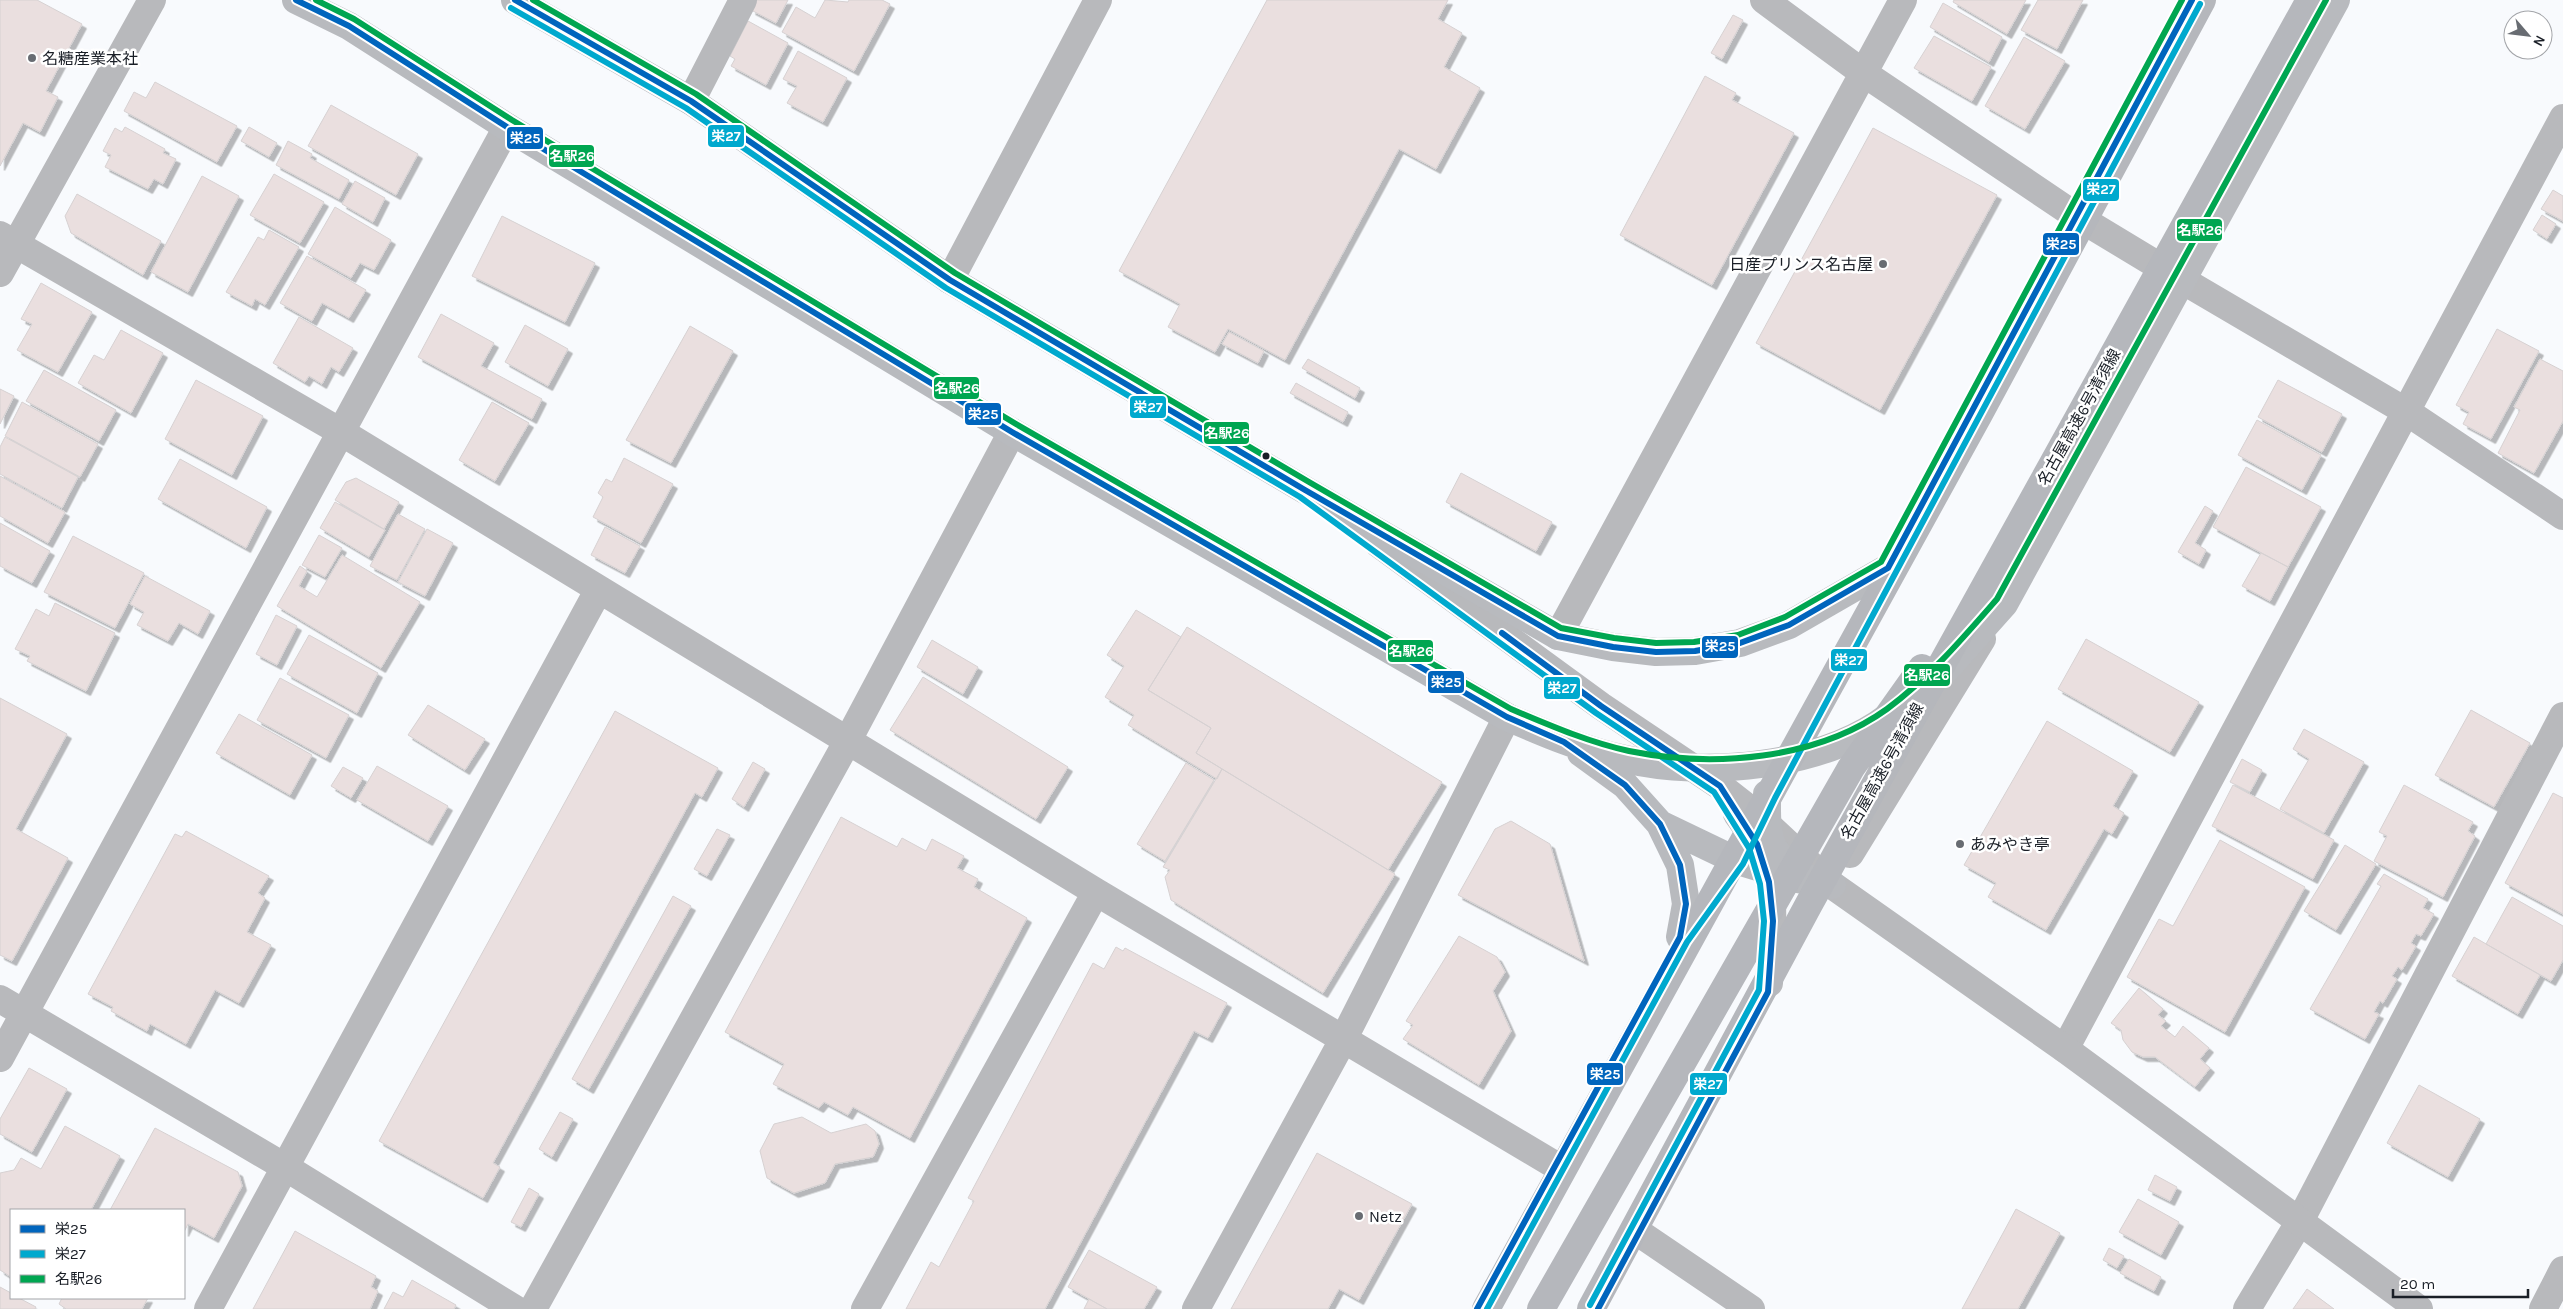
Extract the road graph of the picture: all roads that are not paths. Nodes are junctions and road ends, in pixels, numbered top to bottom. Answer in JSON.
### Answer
{"nodes":[{"id":1,"x":152,"y":0,"type":"edge"},
{"id":2,"x":296,"y":0,"type":"edge"},
{"id":3,"x":515,"y":0,"type":"edge"},
{"id":4,"x":743,"y":0,"type":"edge"},
{"id":5,"x":1098,"y":0,"type":"edge"},
{"id":6,"x":1764,"y":0,"type":"edge"},
{"id":7,"x":1903,"y":0,"type":"edge"},
{"id":8,"x":2192,"y":0,"type":"edge"},
{"id":9,"x":2202,"y":0,"type":"edge"},
{"id":10,"x":2310,"y":0,"type":"edge"},
{"id":11,"x":2336,"y":0,"type":"edge"},
{"id":12,"x":1862,"y":72,"type":"junction"},
{"id":13,"x":691,"y":101,"type":"junction"},
{"id":14,"x":2563,"y":118,"type":"edge"},
{"id":15,"x":507,"y":127,"type":"junction"},
{"id":16,"x":2076,"y":216,"type":"junction"},
{"id":17,"x":8,"y":239,"type":"edge"},
{"id":18,"x":0,"y":273,"type":"edge"},
{"id":19,"x":950,"y":280,"type":"junction"},
{"id":20,"x":2182,"y":280,"type":"junction"},
{"id":21,"x":2407,"y":412,"type":"junction"},
{"id":22,"x":341,"y":432,"type":"junction"},
{"id":23,"x":1012,"y":432,"type":"junction"},
{"id":24,"x":1305,"y":490,"type":"junction"},
{"id":25,"x":2563,"y":516,"type":"edge"},
{"id":26,"x":1996,"y":566,"type":"junction"},
{"id":27,"x":1888,"y":568,"type":"junction"},
{"id":28,"x":598,"y":589,"type":"junction"},
{"id":29,"x":2004,"y":604,"type":"junction"},
{"id":30,"x":1558,"y":636,"type":"junction"},
{"id":31,"x":2563,"y":716,"type":"edge"},
{"id":32,"x":1507,"y":717,"type":"junction"},
{"id":33,"x":848,"y":742,"type":"junction"},
{"id":34,"x":1564,"y":742,"type":"junction"},
{"id":35,"x":1784,"y":761,"type":"junction"},
{"id":36,"x":1695,"y":768,"type":"junction"},
{"id":37,"x":1760,"y":816,"type":"junction"},
{"id":38,"x":1660,"y":824,"type":"junction"},
{"id":39,"x":1735,"y":860,"type":"junction"},
{"id":40,"x":1765,"y":870,"type":"junction"},
{"id":41,"x":1823,"y":883,"type":"junction"},
{"id":42,"x":1096,"y":892,"type":"junction"},
{"id":43,"x":1680,"y":937,"type":"junction"},
{"id":44,"x":1768,"y":992,"type":"junction"},
{"id":45,"x":0,"y":999,"type":"edge"},
{"id":46,"x":24,"y":1014,"type":"junction"},
{"id":47,"x":1343,"y":1040,"type":"junction"},
{"id":48,"x":2065,"y":1049,"type":"junction"},
{"id":49,"x":0,"y":1058,"type":"edge"},
{"id":50,"x":1555,"y":1165,"type":"junction"},
{"id":51,"x":285,"y":1167,"type":"junction"},
{"id":52,"x":2300,"y":1221,"type":"junction"},
{"id":53,"x":1639,"y":1233,"type":"junction"},
{"id":54,"x":2563,"y":1270,"type":"edge"},
{"id":55,"x":208,"y":1309,"type":"edge"},
{"id":56,"x":515,"y":1309,"type":"edge"},
{"id":57,"x":533,"y":1309,"type":"edge"},
{"id":58,"x":865,"y":1309,"type":"edge"},
{"id":59,"x":1196,"y":1309,"type":"edge"},
{"id":60,"x":1477,"y":1309,"type":"edge"},
{"id":61,"x":1486,"y":1309,"type":"edge"},
{"id":62,"x":1541,"y":1309,"type":"edge"},
{"id":63,"x":1591,"y":1309,"type":"edge"},
{"id":64,"x":1598,"y":1309,"type":"edge"},
{"id":65,"x":1751,"y":1309,"type":"edge"},
{"id":66,"x":2247,"y":1309,"type":"edge"},
{"id":67,"x":2419,"y":1309,"type":"edge"},
{"id":68,"x":2543,"y":1309,"type":"edge"}],
"edges":[{"from":1,"to":17,"type":"street"},
{"from":2,"to":15,"type":"highway"},
{"from":3,"to":13,"type":"highway"},
{"from":4,"to":13,"type":"street"},
{"from":5,"to":19,"type":"street"},
{"from":6,"to":12,"type":"street"},
{"from":7,"to":12,"type":"street"},
{"from":8,"to":16,"type":"highway"},
{"from":9,"to":61,"type":"highway","bridge":true},
{"from":10,"to":26,"type":"highway","name":"名古屋高速6号清須線","bridge":true},
{"from":11,"to":20,"type":"highway"},
{"from":12,"to":16,"type":"street"},
{"from":12,"to":30,"type":"street"},
{"from":13,"to":19,"type":"highway"},
{"from":14,"to":21,"type":"street"},
{"from":15,"to":22,"type":"street"},
{"from":15,"to":23,"type":"highway"},
{"from":16,"to":20,"type":"street"},
{"from":16,"to":27,"type":"highway"},
{"from":17,"to":18,"type":"street"},
{"from":17,"to":22,"type":"street"},
{"from":19,"to":24,"type":"highway"},
{"from":20,"to":21,"type":"street"},
{"from":20,"to":29,"type":"highway"},
{"from":21,"to":25,"type":"street"},
{"from":21,"to":48,"type":"street"},
{"from":22,"to":28,"type":"street"},
{"from":22,"to":46,"type":"street"},
{"from":23,"to":32,"type":"highway"},
{"from":23,"to":33,"type":"street"},
{"from":24,"to":30,"type":"highway"},
{"from":24,"to":36,"type":"street"},
{"from":26,"to":62,"type":"highway","bridge":true},
{"from":26,"to":63,"type":"highway","name":"名古屋高速6号清須線","bridge":true},
{"from":27,"to":30,"type":"highway"},
{"from":27,"to":35,"type":"highway"},
{"from":28,"to":33,"type":"street"},
{"from":28,"to":51,"type":"street"},
{"from":29,"to":35,"type":"highway"},
{"from":29,"to":41,"type":"street"},
{"from":31,"to":52,"type":"street"},
{"from":32,"to":34,"type":"highway"},
{"from":32,"to":47,"type":"street"},
{"from":33,"to":42,"type":"street"},
{"from":33,"to":57,"type":"street"},
{"from":34,"to":36,"type":"highway"},
{"from":34,"to":38,"type":"highway"},
{"from":35,"to":36,"type":"highway"},
{"from":35,"to":37,"type":"highway"},
{"from":36,"to":37,"type":"street"},
{"from":37,"to":39,"type":"highway"},
{"from":37,"to":40,"type":"street"},
{"from":37,"to":41,"type":"street"},
{"from":38,"to":39,"type":"highway"},
{"from":38,"to":43,"type":"highway"},
{"from":39,"to":40,"type":"highway"},
{"from":39,"to":43,"type":"highway"},
{"from":40,"to":41,"type":"highway"},
{"from":40,"to":44,"type":"street"},
{"from":41,"to":44,"type":"street"},
{"from":41,"to":48,"type":"street"},
{"from":42,"to":47,"type":"street"},
{"from":42,"to":58,"type":"street"},
{"from":43,"to":50,"type":"street"},
{"from":44,"to":53,"type":"street"},
{"from":45,"to":46,"type":"street"},
{"from":46,"to":49,"type":"street"},
{"from":46,"to":51,"type":"street"},
{"from":47,"to":50,"type":"street"},
{"from":47,"to":59,"type":"street"},
{"from":48,"to":52,"type":"street"},
{"from":50,"to":60,"type":"street"},
{"from":51,"to":55,"type":"street"},
{"from":51,"to":56,"type":"street"},
{"from":52,"to":66,"type":"street"},
{"from":52,"to":67,"type":"street"},
{"from":53,"to":64,"type":"street"},
{"from":53,"to":65,"type":"street"},
{"from":54,"to":68,"type":"street"}]}
